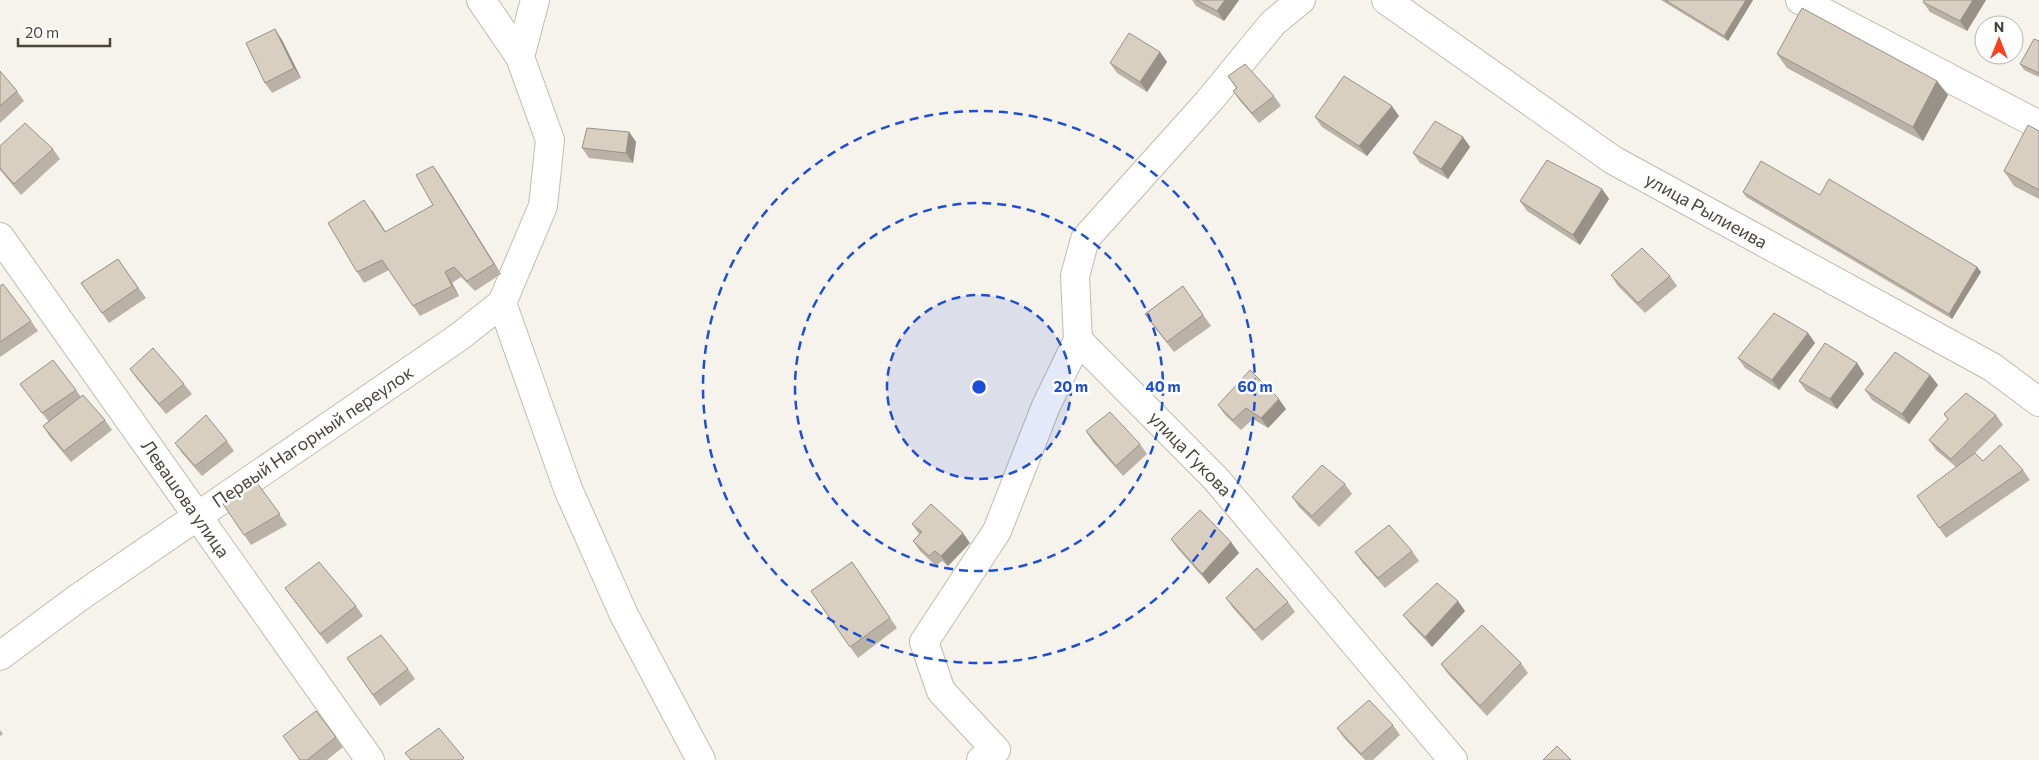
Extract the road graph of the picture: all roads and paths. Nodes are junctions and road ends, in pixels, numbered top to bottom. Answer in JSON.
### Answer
{"nodes":[{"id":1,"x":482,"y":0,"type":"edge"},
{"id":2,"x":535,"y":0,"type":"edge"},
{"id":3,"x":1301,"y":0,"type":"edge"},
{"id":4,"x":1386,"y":0,"type":"edge"},
{"id":5,"x":1800,"y":0,"type":"edge"},
{"id":6,"x":520,"y":57,"type":"junction"},
{"id":7,"x":2039,"y":125,"type":"edge"},
{"id":8,"x":0,"y":237,"type":"edge"},
{"id":9,"x":502,"y":303,"type":"junction"},
{"id":10,"x":1078,"y":340,"type":"junction"},
{"id":11,"x":2039,"y":402,"type":"edge"},
{"id":12,"x":197,"y":516,"type":"junction"},
{"id":13,"x":0,"y":656,"type":"edge"},
{"id":14,"x":995,"y":757,"type":"edge"},
{"id":15,"x":370,"y":760,"type":"edge"},
{"id":16,"x":701,"y":760,"type":"edge"},
{"id":17,"x":1453,"y":760,"type":"edge"}],
"edges":[{"from":1,"to":6,"type":"street"},
{"from":2,"to":6,"type":"street"},
{"from":3,"to":10,"type":"street"},
{"from":4,"to":11,"type":"street","name":"улица Рылиеива"},
{"from":5,"to":7,"type":"street"},
{"from":6,"to":9,"type":"street"},
{"from":8,"to":12,"type":"street","name":"Левашова улица"},
{"from":9,"to":12,"type":"street","name":"Первый Нагорный переулок"},
{"from":9,"to":16,"type":"street"},
{"from":10,"to":14,"type":"street"},
{"from":10,"to":17,"type":"street","name":"улица Гукова"},
{"from":12,"to":13,"type":"street","name":"Первый Нагорный переулок"},
{"from":12,"to":15,"type":"street","name":"Левашова улица"}]}
